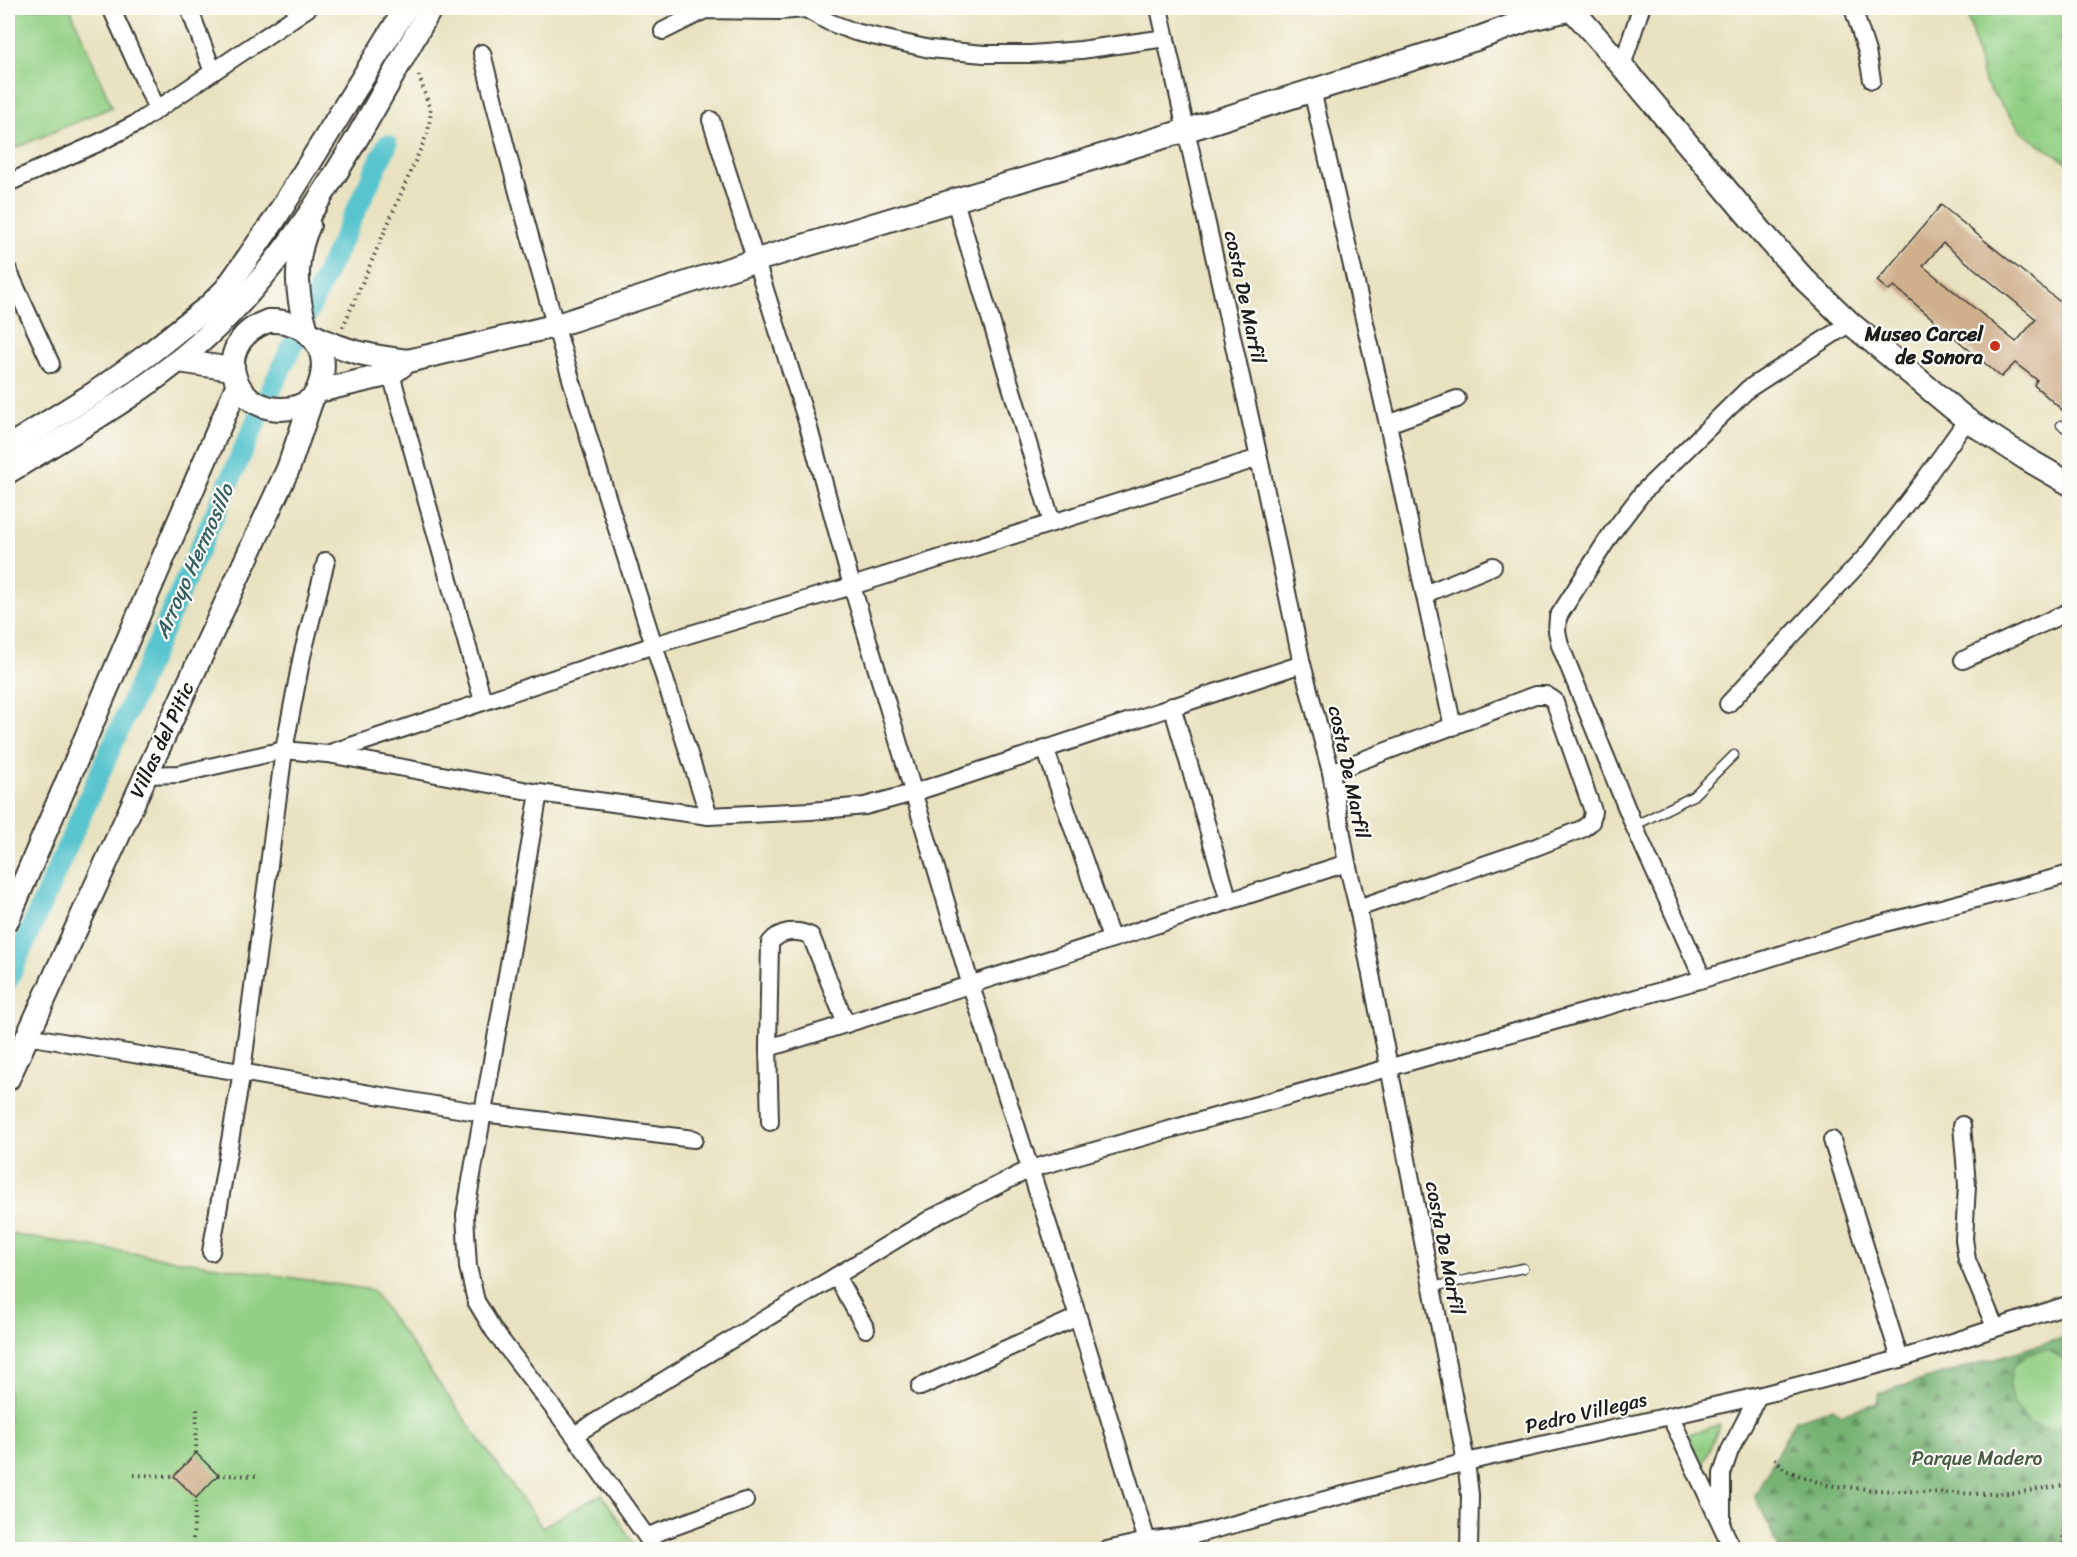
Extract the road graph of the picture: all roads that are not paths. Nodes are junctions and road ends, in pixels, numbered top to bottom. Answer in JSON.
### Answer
{"nodes":[{"id":1,"x":111,"y":8,"type":"edge"},
{"id":2,"x":189,"y":8,"type":"edge"},
{"id":3,"x":308,"y":8,"type":"edge"},
{"id":4,"x":405,"y":8,"type":"edge"},
{"id":5,"x":431,"y":8,"type":"edge"},
{"id":6,"x":807,"y":8,"type":"edge"},
{"id":7,"x":1159,"y":8,"type":"edge"},
{"id":8,"x":1571,"y":8,"type":"edge"},
{"id":9,"x":1641,"y":8,"type":"edge"},
{"id":10,"x":1853,"y":8,"type":"edge"},
{"id":11,"x":663,"y":31,"type":"dead end"},
{"id":12,"x":1166,"y":38,"type":"junction"},
{"id":13,"x":482,"y":53,"type":"dead end"},
{"id":14,"x":1622,"y":66,"type":"junction"},
{"id":15,"x":213,"y":72,"type":"junction"},
{"id":16,"x":1872,"y":80,"type":"dead end"},
{"id":17,"x":1312,"y":90,"type":"junction"},
{"id":18,"x":157,"y":109,"type":"junction"},
{"id":19,"x":711,"y":120,"type":"dead end"},
{"id":20,"x":1187,"y":130,"type":"junction"},
{"id":21,"x":8,"y":183,"type":"edge"},
{"id":22,"x":320,"y":199,"type":"junction"},
{"id":23,"x":955,"y":201,"type":"junction"},
{"id":24,"x":757,"y":260,"type":"junction"},
{"id":25,"x":8,"y":270,"type":"edge"},
{"id":26,"x":234,"y":294,"type":"junction"},
{"id":27,"x":214,"y":315,"type":"junction"},
{"id":28,"x":1850,"y":323,"type":"junction"},
{"id":29,"x":554,"y":326,"type":"junction"},
{"id":30,"x":300,"y":327,"type":"junction"},
{"id":31,"x":178,"y":361,"type":"junction"},
{"id":32,"x":51,"y":364,"type":"dead end"},
{"id":33,"x":400,"y":368,"type":"junction"},
{"id":34,"x":245,"y":383,"type":"junction"},
{"id":35,"x":315,"y":395,"type":"junction"},
{"id":36,"x":1457,"y":399,"type":"dead end"},
{"id":37,"x":1967,"y":420,"type":"junction"},
{"id":38,"x":1388,"y":424,"type":"junction"},
{"id":39,"x":2061,"y":425,"type":"dead end"},
{"id":40,"x":2070,"y":431,"type":"edge"},
{"id":41,"x":8,"y":447,"type":"edge"},
{"id":42,"x":1259,"y":458,"type":"junction"},
{"id":43,"x":8,"y":472,"type":"edge"},
{"id":44,"x":2070,"y":484,"type":"edge"},
{"id":45,"x":1052,"y":523,"type":"junction"},
{"id":46,"x":326,"y":561,"type":"dead end"},
{"id":47,"x":1493,"y":566,"type":"dead end"},
{"id":48,"x":852,"y":586,"type":"junction"},
{"id":49,"x":1425,"y":594,"type":"junction"},
{"id":50,"x":2070,"y":611,"type":"edge"},
{"id":51,"x":654,"y":645,"type":"junction"},
{"id":52,"x":1964,"y":660,"type":"dead end"},
{"id":53,"x":1302,"y":664,"type":"junction"},
{"id":54,"x":483,"y":701,"type":"junction"},
{"id":55,"x":1728,"y":704,"type":"dead end"},
{"id":56,"x":1172,"y":706,"type":"junction"},
{"id":57,"x":1453,"y":727,"type":"junction"},
{"id":58,"x":1045,"y":748,"type":"junction"},
{"id":59,"x":284,"y":750,"type":"junction"},
{"id":60,"x":327,"y":754,"type":"junction"},
{"id":61,"x":1734,"y":755,"type":"dead end"},
{"id":62,"x":1331,"y":772,"type":"junction"},
{"id":63,"x":146,"y":775,"type":"junction"},
{"id":64,"x":539,"y":793,"type":"junction"},
{"id":65,"x":913,"y":793,"type":"junction"},
{"id":66,"x":709,"y":816,"type":"junction"},
{"id":67,"x":1634,"y":826,"type":"junction"},
{"id":68,"x":1347,"y":863,"type":"junction"},
{"id":69,"x":2070,"y":874,"type":"edge"},
{"id":70,"x":1229,"y":901,"type":"junction"},
{"id":71,"x":1358,"y":908,"type":"junction"},
{"id":72,"x":8,"y":918,"type":"edge"},
{"id":73,"x":1111,"y":938,"type":"junction"},
{"id":74,"x":1703,"y":979,"type":"junction"},
{"id":75,"x":970,"y":986,"type":"junction"},
{"id":76,"x":846,"y":1024,"type":"junction"},
{"id":77,"x":27,"y":1036,"type":"junction"},
{"id":78,"x":768,"y":1048,"type":"junction"},
{"id":79,"x":1388,"y":1068,"type":"junction"},
{"id":80,"x":242,"y":1071,"type":"junction"},
{"id":81,"x":8,"y":1079,"type":"edge"},
{"id":82,"x":482,"y":1113,"type":"junction"},
{"id":83,"x":770,"y":1122,"type":"dead end"},
{"id":84,"x":1962,"y":1125,"type":"dead end"},
{"id":85,"x":694,"y":1139,"type":"dead end"},
{"id":86,"x":1832,"y":1140,"type":"dead end"},
{"id":87,"x":1030,"y":1169,"type":"junction"},
{"id":88,"x":211,"y":1252,"type":"dead end"},
{"id":89,"x":1523,"y":1268,"type":"dead end"},
{"id":90,"x":836,"y":1276,"type":"junction"},
{"id":91,"x":1431,"y":1287,"type":"junction"},
{"id":92,"x":2070,"y":1304,"type":"edge"},
{"id":93,"x":1078,"y":1317,"type":"junction"},
{"id":94,"x":1995,"y":1327,"type":"junction"},
{"id":95,"x":866,"y":1329,"type":"dead end"},
{"id":96,"x":1900,"y":1359,"type":"junction"},
{"id":97,"x":920,"y":1387,"type":"dead end"},
{"id":98,"x":1758,"y":1396,"type":"junction"},
{"id":99,"x":1670,"y":1416,"type":"junction"},
{"id":100,"x":574,"y":1435,"type":"junction"},
{"id":101,"x":1466,"y":1462,"type":"junction"},
{"id":102,"x":745,"y":1501,"type":"dead end"},
{"id":103,"x":1722,"y":1527,"type":"junction"},
{"id":104,"x":1147,"y":1541,"type":"junction"},
{"id":105,"x":1197,"y":1542,"type":"edge"},
{"id":106,"x":652,"y":1543,"type":"edge"},
{"id":107,"x":1107,"y":1550,"type":"edge"},
{"id":108,"x":1469,"y":1550,"type":"edge"},
{"id":109,"x":1733,"y":1550,"type":"edge"}],
"edges":[{"from":1,"to":18,"type":"street"},
{"from":2,"to":15,"type":"street"},
{"from":3,"to":15,"type":"street"},
{"from":4,"to":26,"type":"street"},
{"from":5,"to":22,"type":"street"},
{"from":6,"to":11,"type":"street"},
{"from":6,"to":12,"type":"street"},
{"from":7,"to":12,"type":"street","name":"costa De Marfil"},
{"from":8,"to":14,"type":"street"},
{"from":8,"to":17,"type":"street"},
{"from":9,"to":14,"type":"street"},
{"from":10,"to":16,"type":"street"},
{"from":12,"to":20,"type":"street","name":"costa De Marfil"},
{"from":13,"to":29,"type":"street"},
{"from":14,"to":28,"type":"street"},
{"from":15,"to":18,"type":"street"},
{"from":17,"to":20,"type":"street"},
{"from":17,"to":38,"type":"street"},
{"from":18,"to":21,"type":"street"},
{"from":19,"to":24,"type":"street"},
{"from":20,"to":23,"type":"street"},
{"from":20,"to":42,"type":"street","name":"costa De Marfil"},
{"from":22,"to":26,"type":"street"},
{"from":22,"to":30,"type":"street"},
{"from":23,"to":24,"type":"street"},
{"from":23,"to":45,"type":"street"},
{"from":24,"to":29,"type":"street"},
{"from":24,"to":48,"type":"street"},
{"from":25,"to":32,"type":"street"},
{"from":26,"to":27,"type":"street"},
{"from":26,"to":30,"type":"street"},
{"from":27,"to":31,"type":"street"},
{"from":27,"to":34,"type":"street"},
{"from":27,"to":41,"type":"street"},
{"from":28,"to":37,"type":"street"},
{"from":28,"to":67,"type":"street"},
{"from":29,"to":33,"type":"street"},
{"from":29,"to":51,"type":"street"},
{"from":30,"to":33,"type":"street"},
{"from":30,"to":34,"type":"street"},
{"from":30,"to":35,"type":"street"},
{"from":31,"to":34,"type":"street"},
{"from":31,"to":43,"type":"street"},
{"from":33,"to":35,"type":"street"},
{"from":33,"to":54,"type":"street"},
{"from":34,"to":35,"type":"street"},
{"from":34,"to":72,"type":"street"},
{"from":35,"to":63,"type":"street","name":"Villas del Pitic"},
{"from":36,"to":38,"type":"street"},
{"from":37,"to":44,"type":"street"},
{"from":37,"to":55,"type":"street"},
{"from":38,"to":49,"type":"street"},
{"from":39,"to":40,"type":"lane"},
{"from":42,"to":45,"type":"street"},
{"from":42,"to":53,"type":"street","name":"costa De Marfil"},
{"from":45,"to":48,"type":"street"},
{"from":46,"to":59,"type":"street"},
{"from":47,"to":49,"type":"street"},
{"from":48,"to":51,"type":"street"},
{"from":48,"to":65,"type":"street"},
{"from":49,"to":57,"type":"street"},
{"from":50,"to":52,"type":"street"},
{"from":51,"to":54,"type":"street"},
{"from":51,"to":66,"type":"street"},
{"from":53,"to":56,"type":"street"},
{"from":53,"to":62,"type":"street","name":"costa De Marfil"},
{"from":54,"to":60,"type":"street"},
{"from":56,"to":58,"type":"street"},
{"from":56,"to":70,"type":"street"},
{"from":57,"to":62,"type":"street"},
{"from":57,"to":71,"type":"street"},
{"from":58,"to":65,"type":"street"},
{"from":58,"to":73,"type":"street"},
{"from":59,"to":60,"type":"street"},
{"from":59,"to":63,"type":"street"},
{"from":59,"to":80,"type":"street"},
{"from":60,"to":64,"type":"street"},
{"from":61,"to":67,"type":"lane"},
{"from":62,"to":68,"type":"street","name":"costa De Marfil"},
{"from":63,"to":77,"type":"street","name":"Villas del Pitic"},
{"from":64,"to":66,"type":"street"},
{"from":64,"to":82,"type":"street"},
{"from":65,"to":66,"type":"street"},
{"from":65,"to":75,"type":"street"},
{"from":67,"to":74,"type":"street"},
{"from":68,"to":70,"type":"street"},
{"from":68,"to":71,"type":"street","name":"costa De Marfil"},
{"from":69,"to":74,"type":"street"},
{"from":70,"to":73,"type":"street"},
{"from":71,"to":79,"type":"street","name":"costa De Marfil"},
{"from":73,"to":75,"type":"street"},
{"from":74,"to":79,"type":"street"},
{"from":75,"to":76,"type":"street"},
{"from":75,"to":87,"type":"street"},
{"from":76,"to":78,"type":"street"},
{"from":76,"to":78,"type":"street"},
{"from":77,"to":80,"type":"street"},
{"from":77,"to":81,"type":"street","name":"Villas del Pitic"},
{"from":78,"to":83,"type":"street"},
{"from":79,"to":87,"type":"street"},
{"from":79,"to":91,"type":"street","name":"costa De Marfil"},
{"from":80,"to":82,"type":"street"},
{"from":80,"to":88,"type":"street"},
{"from":82,"to":85,"type":"street"},
{"from":82,"to":100,"type":"street"},
{"from":84,"to":94,"type":"street"},
{"from":86,"to":96,"type":"street"},
{"from":87,"to":90,"type":"street"},
{"from":87,"to":93,"type":"street"},
{"from":89,"to":91,"type":"lane"},
{"from":90,"to":95,"type":"street"},
{"from":90,"to":100,"type":"street"},
{"from":91,"to":101,"type":"street","name":"costa De Marfil"},
{"from":92,"to":94,"type":"street","name":"Pedro Villegas"},
{"from":93,"to":97,"type":"street"},
{"from":93,"to":104,"type":"street"},
{"from":94,"to":96,"type":"street","name":"Pedro Villegas"},
{"from":96,"to":98,"type":"street","name":"Pedro Villegas"},
{"from":98,"to":99,"type":"street","name":"Pedro Villegas"},
{"from":98,"to":103,"type":"street"},
{"from":99,"to":101,"type":"street","name":"Pedro Villegas"},
{"from":99,"to":103,"type":"street"},
{"from":100,"to":106,"type":"street"},
{"from":101,"to":105,"type":"street","name":"Pedro Villegas"},
{"from":101,"to":108,"type":"street","name":"costa De Marfil"},
{"from":102,"to":106,"type":"street"},
{"from":103,"to":109,"type":"street"},
{"from":104,"to":105,"type":"street","name":"Pedro Villegas"},
{"from":104,"to":107,"type":"street","name":"Pedro Villegas"}]}
